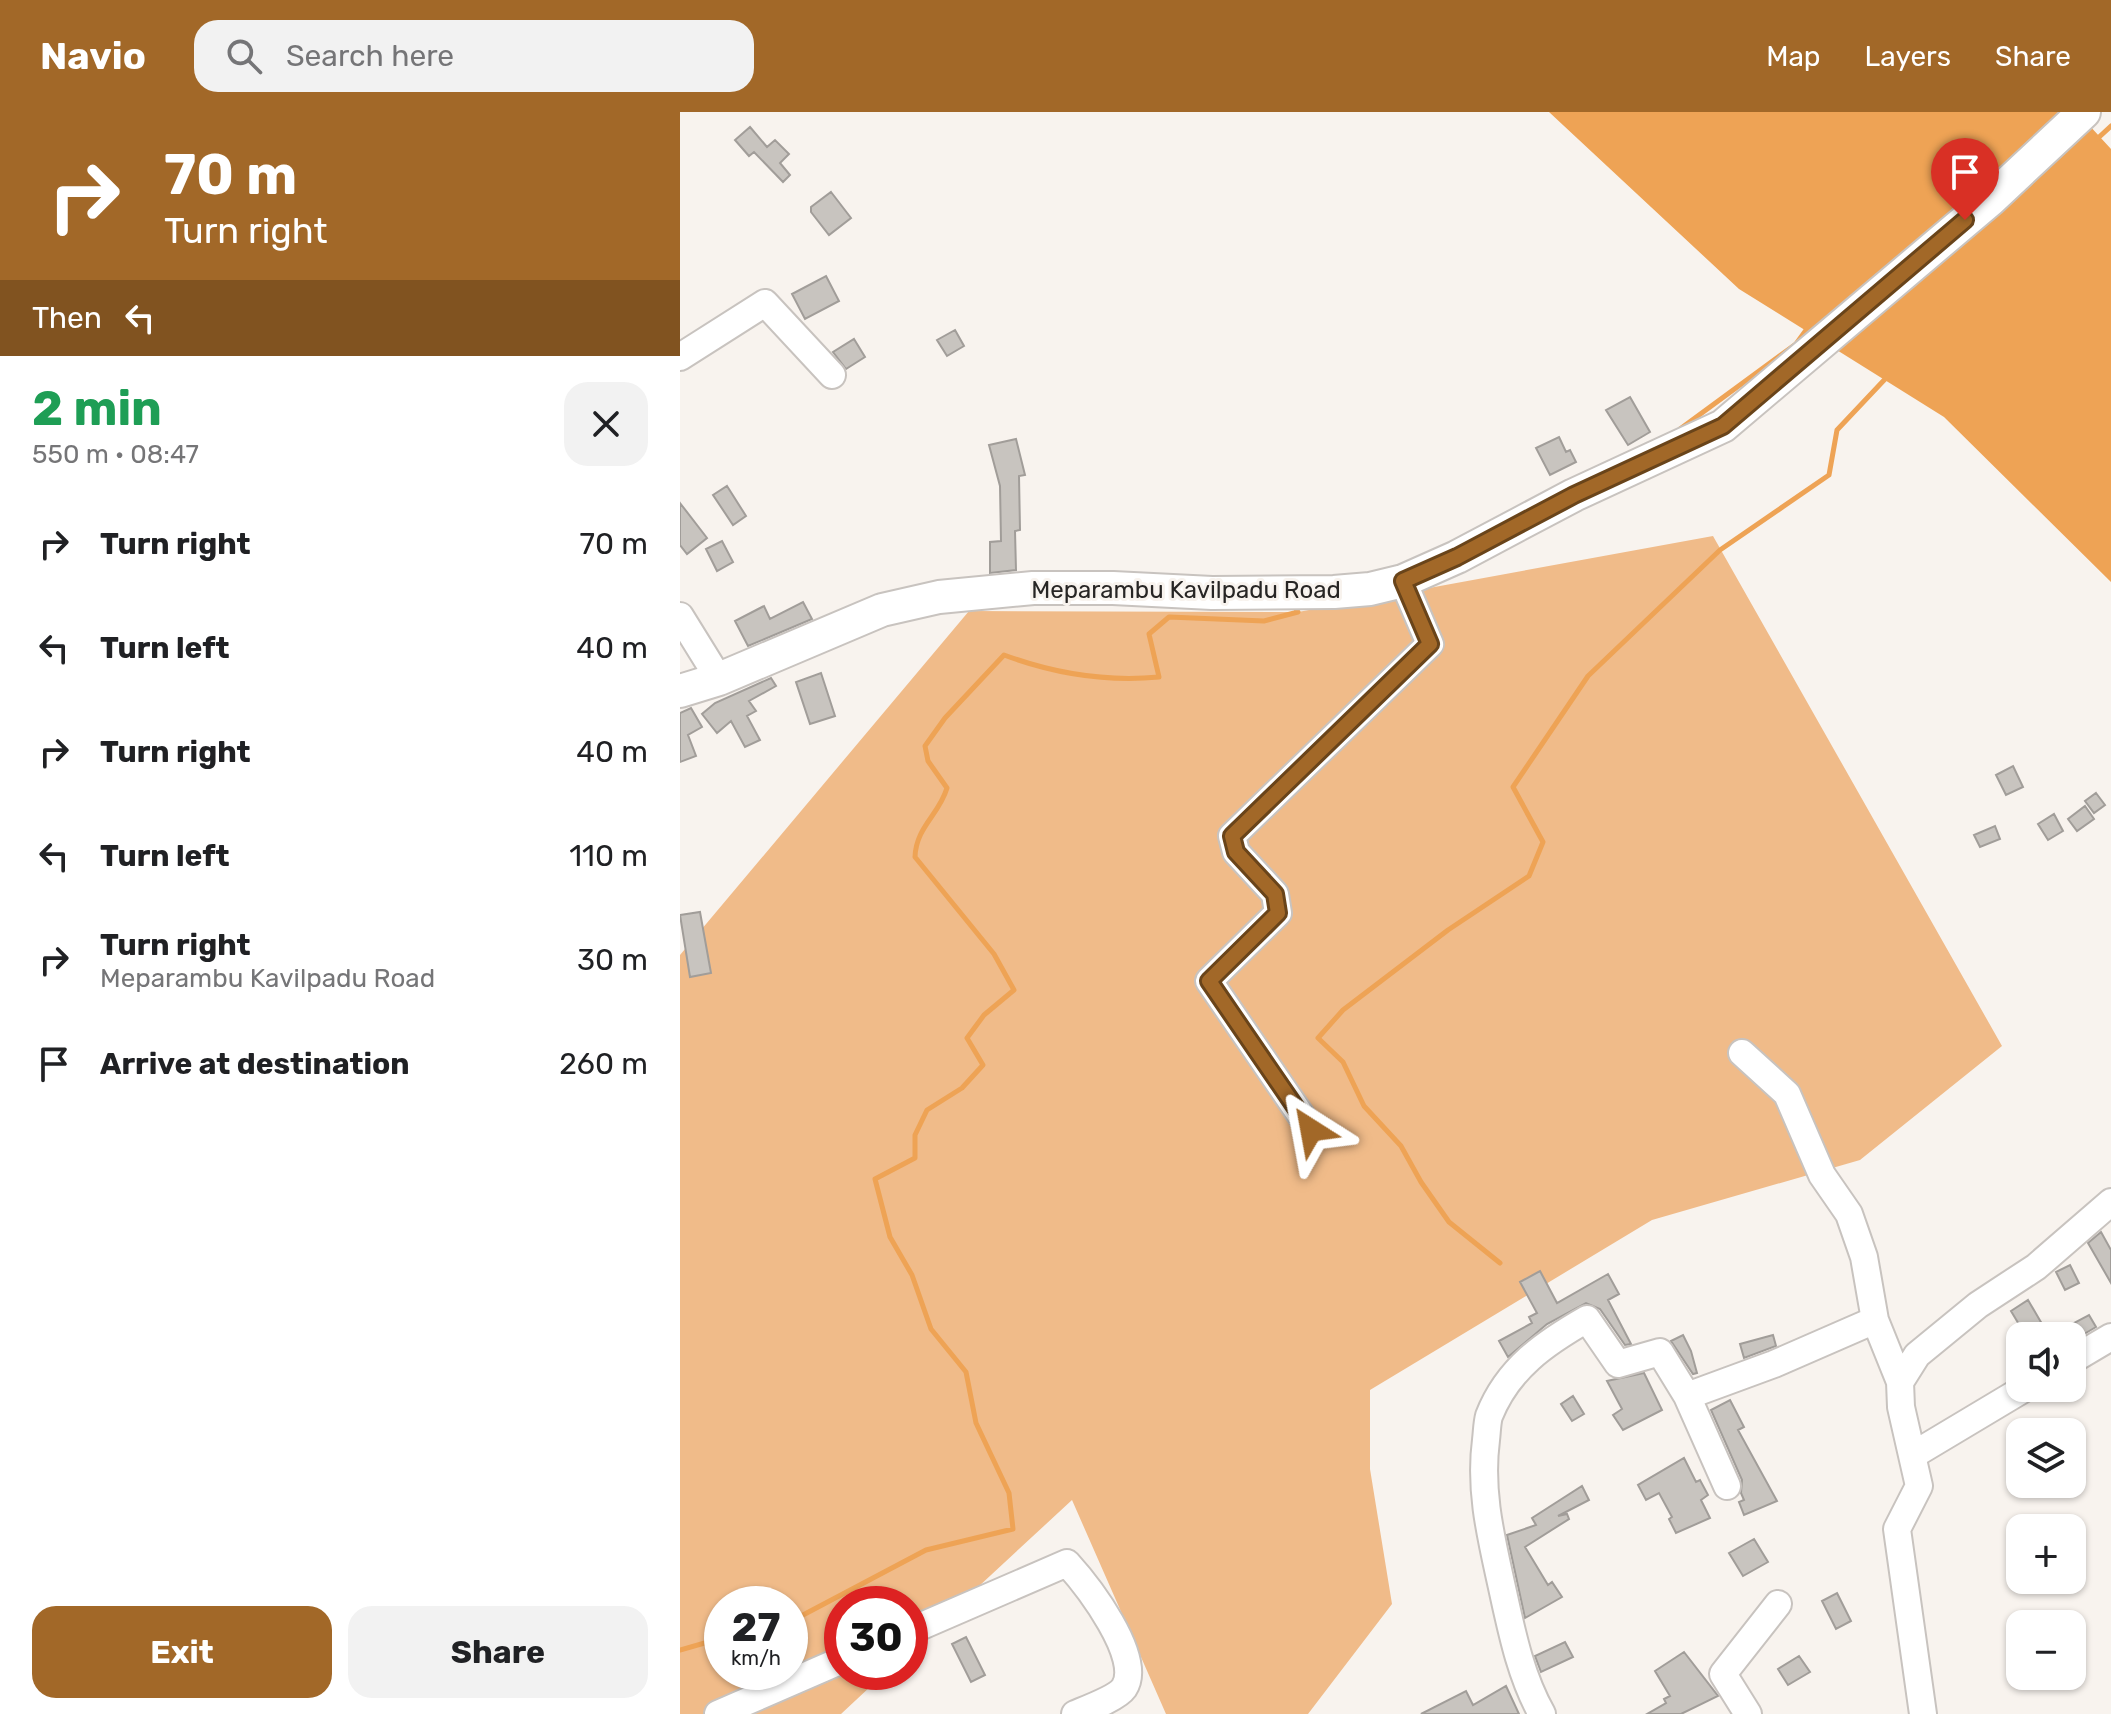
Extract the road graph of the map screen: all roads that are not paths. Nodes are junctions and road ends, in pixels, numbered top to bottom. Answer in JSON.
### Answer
{"nodes":[{"id":1,"x":2084,"y":112,"type":"edge"},
{"id":2,"x":680,"y":357,"type":"edge"},
{"id":3,"x":832,"y":375,"type":"dead end"},
{"id":4,"x":1403,"y":581,"type":"junction"},
{"id":5,"x":680,"y":616,"type":"edge"},
{"id":6,"x":719,"y":679,"type":"junction"},
{"id":7,"x":680,"y":691,"type":"edge"},
{"id":8,"x":1742,"y":1053,"type":"dead end"},
{"id":9,"x":1311,"y":1130,"type":"dead end"},
{"id":10,"x":2111,"y":1202,"type":"edge"},
{"id":11,"x":1875,"y":1320,"type":"junction"},
{"id":12,"x":2111,"y":1337,"type":"edge"},
{"id":13,"x":2086,"y":1352,"type":"edge"},
{"id":14,"x":1900,"y":1382,"type":"junction"},
{"id":15,"x":1687,"y":1396,"type":"junction"},
{"id":16,"x":2006,"y":1399,"type":"edge"},
{"id":17,"x":1913,"y":1455,"type":"junction"},
{"id":18,"x":1727,"y":1486,"type":"dead end"},
{"id":19,"x":1778,"y":1604,"type":"dead end"},
{"id":20,"x":928,"y":1623,"type":"edge"},
{"id":21,"x":824,"y":1668,"type":"edge"},
{"id":22,"x":1533,"y":1707,"type":"edge"},
{"id":23,"x":718,"y":1714,"type":"edge"},
{"id":24,"x":1075,"y":1714,"type":"edge"},
{"id":25,"x":1748,"y":1714,"type":"edge"},
{"id":26,"x":1923,"y":1714,"type":"edge"}],
"edges":[{"from":1,"to":4,"type":"main road","name":"Meparambu Kavilpadu Road"},
{"from":2,"to":3,"type":"street"},
{"from":4,"to":6,"type":"main road","name":"Meparambu Kavilpadu Road"},
{"from":4,"to":9,"type":"street"},
{"from":5,"to":6,"type":"street"},
{"from":6,"to":7,"type":"main road","name":"Meparambu Kavilpadu Road"},
{"from":8,"to":11,"type":"street"},
{"from":10,"to":14,"type":"street"},
{"from":11,"to":14,"type":"street"},
{"from":11,"to":15,"type":"street"},
{"from":12,"to":13,"type":"street"},
{"from":14,"to":17,"type":"street"},
{"from":15,"to":18,"type":"street"},
{"from":15,"to":22,"type":"street"},
{"from":16,"to":17,"type":"street"},
{"from":17,"to":26,"type":"street"},
{"from":19,"to":25,"type":"street"},
{"from":20,"to":24,"type":"street"},
{"from":21,"to":23,"type":"street"}]}
